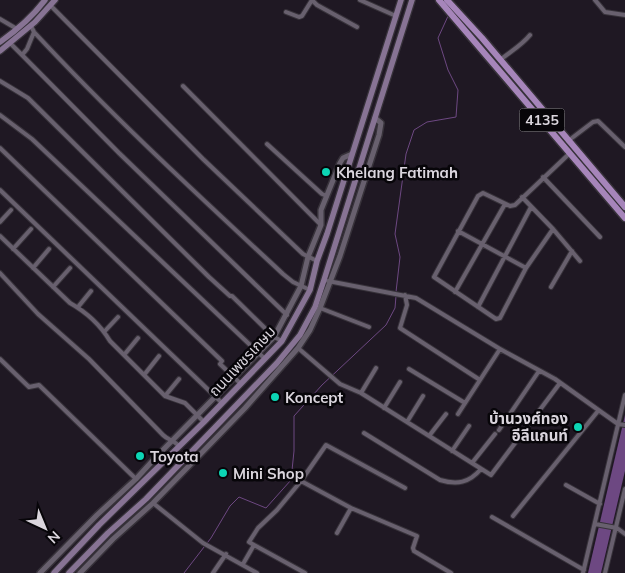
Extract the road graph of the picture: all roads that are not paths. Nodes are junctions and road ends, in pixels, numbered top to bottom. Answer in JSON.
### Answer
{"nodes":[{"id":1,"x":312,"y":0,"type":"edge"},
{"id":2,"x":360,"y":0,"type":"edge"},
{"id":3,"x":439,"y":0,"type":"edge"},
{"id":4,"x":447,"y":0,"type":"edge"},
{"id":5,"x":595,"y":0,"type":"edge"},
{"id":6,"x":41,"y":2,"type":"edge"},
{"id":7,"x":400,"y":2,"type":"edge"},
{"id":8,"x":413,"y":2,"type":"edge"},
{"id":9,"x":53,"y":3,"type":"edge"},
{"id":10,"x":286,"y":12,"type":"dead end"},
{"id":11,"x":625,"y":15,"type":"edge"},
{"id":12,"x":396,"y":16,"type":"junction"},
{"id":13,"x":0,"y":19,"type":"edge"},
{"id":14,"x":461,"y":20,"type":"junction"},
{"id":15,"x":357,"y":27,"type":"dead end"},
{"id":16,"x":17,"y":29,"type":"junction"},
{"id":17,"x":33,"y":29,"type":"junction"},
{"id":18,"x":530,"y":35,"type":"dead end"},
{"id":19,"x":0,"y":42,"type":"edge"},
{"id":20,"x":10,"y":43,"type":"junction"},
{"id":21,"x":0,"y":51,"type":"edge"},
{"id":22,"x":22,"y":55,"type":"junction"},
{"id":23,"x":500,"y":60,"type":"junction"},
{"id":24,"x":0,"y":80,"type":"edge"},
{"id":25,"x":183,"y":86,"type":"dead end"},
{"id":26,"x":0,"y":115,"type":"edge"},
{"id":27,"x":364,"y":117,"type":"junction"},
{"id":28,"x":375,"y":118,"type":"junction"},
{"id":29,"x":568,"y":141,"type":"junction"},
{"id":30,"x":267,"y":144,"type":"dead end"},
{"id":31,"x":625,"y":147,"type":"edge"},
{"id":32,"x":0,"y":148,"type":"edge"},
{"id":33,"x":570,"y":153,"type":"junction"},
{"id":34,"x":352,"y":154,"type":"junction"},
{"id":35,"x":543,"y":177,"type":"junction"},
{"id":36,"x":0,"y":190,"type":"edge"},
{"id":37,"x":327,"y":196,"type":"junction"},
{"id":38,"x":522,"y":198,"type":"junction"},
{"id":39,"x":505,"y":204,"type":"junction"},
{"id":40,"x":531,"y":207,"type":"junction"},
{"id":41,"x":625,"y":207,"type":"edge"},
{"id":42,"x":11,"y":210,"type":"dead end"},
{"id":43,"x":625,"y":218,"type":"edge"},
{"id":44,"x":0,"y":222,"type":"edge"},
{"id":45,"x":321,"y":224,"type":"junction"},
{"id":46,"x":31,"y":229,"type":"dead end"},
{"id":47,"x":553,"y":229,"type":"junction"},
{"id":48,"x":319,"y":231,"type":"junction"},
{"id":49,"x":458,"y":231,"type":"junction"},
{"id":50,"x":327,"y":234,"type":"junction"},
{"id":51,"x":0,"y":236,"type":"edge"},
{"id":52,"x":600,"y":237,"type":"dead end"},
{"id":53,"x":482,"y":243,"type":"junction"},
{"id":54,"x":13,"y":248,"type":"junction"},
{"id":55,"x":50,"y":249,"type":"dead end"},
{"id":56,"x":572,"y":251,"type":"junction"},
{"id":57,"x":505,"y":256,"type":"junction"},
{"id":58,"x":308,"y":257,"type":"junction"},
{"id":59,"x":317,"y":261,"type":"junction"},
{"id":60,"x":580,"y":261,"type":"dead end"},
{"id":61,"x":33,"y":268,"type":"junction"},
{"id":62,"x":70,"y":268,"type":"dead end"},
{"id":63,"x":526,"y":268,"type":"junction"},
{"id":64,"x":0,"y":273,"type":"edge"},
{"id":65,"x":327,"y":281,"type":"junction"},
{"id":66,"x":301,"y":286,"type":"junction"},
{"id":67,"x":53,"y":287,"type":"junction"},
{"id":68,"x":551,"y":287,"type":"dead end"},
{"id":69,"x":310,"y":290,"type":"junction"},
{"id":70,"x":91,"y":291,"type":"dead end"},
{"id":71,"x":455,"y":292,"type":"junction"},
{"id":72,"x":406,"y":295,"type":"junction"},
{"id":73,"x":78,"y":307,"type":"junction"},
{"id":74,"x":478,"y":307,"type":"junction"},
{"id":75,"x":320,"y":308,"type":"junction"},
{"id":76,"x":287,"y":315,"type":"junction"},
{"id":77,"x":118,"y":317,"type":"dead end"},
{"id":78,"x":370,"y":327,"type":"dead end"},
{"id":79,"x":104,"y":332,"type":"junction"},
{"id":80,"x":274,"y":337,"type":"junction"},
{"id":81,"x":138,"y":338,"type":"dead end"},
{"id":82,"x":282,"y":341,"type":"junction"},
{"id":83,"x":298,"y":348,"type":"junction"},
{"id":84,"x":500,"y":349,"type":"junction"},
{"id":85,"x":258,"y":353,"type":"junction"},
{"id":86,"x":124,"y":355,"type":"junction"},
{"id":87,"x":160,"y":356,"type":"dead end"},
{"id":88,"x":264,"y":358,"type":"junction"},
{"id":89,"x":0,"y":359,"type":"edge"},
{"id":90,"x":279,"y":365,"type":"junction"},
{"id":91,"x":376,"y":368,"type":"dead end"},
{"id":92,"x":409,"y":369,"type":"dead end"},
{"id":93,"x":539,"y":371,"type":"junction"},
{"id":94,"x":144,"y":375,"type":"junction"},
{"id":95,"x":234,"y":378,"type":"junction"},
{"id":96,"x":179,"y":379,"type":"dead end"},
{"id":97,"x":480,"y":380,"type":"junction"},
{"id":98,"x":400,"y":382,"type":"dead end"},
{"id":99,"x":560,"y":383,"type":"junction"},
{"id":100,"x":241,"y":384,"type":"junction"},
{"id":101,"x":361,"y":394,"type":"junction"},
{"id":102,"x":625,"y":395,"type":"edge"},
{"id":103,"x":165,"y":396,"type":"junction"},
{"id":104,"x":216,"y":396,"type":"junction"},
{"id":105,"x":423,"y":396,"type":"dead end"},
{"id":106,"x":222,"y":402,"type":"junction"},
{"id":107,"x":465,"y":403,"type":"junction"},
{"id":108,"x":384,"y":408,"type":"junction"},
{"id":109,"x":598,"y":411,"type":"junction"},
{"id":110,"x":446,"y":414,"type":"dead end"},
{"id":111,"x":458,"y":414,"type":"dead end"},
{"id":112,"x":197,"y":415,"type":"junction"},
{"id":113,"x":204,"y":422,"type":"junction"},
{"id":114,"x":407,"y":422,"type":"junction"},
{"id":115,"x":618,"y":424,"type":"junction"},
{"id":116,"x":625,"y":425,"type":"edge"},
{"id":117,"x":469,"y":426,"type":"dead end"},
{"id":118,"x":364,"y":433,"type":"dead end"},
{"id":119,"x":429,"y":436,"type":"junction"},
{"id":120,"x":173,"y":440,"type":"junction"},
{"id":121,"x":178,"y":445,"type":"junction"},
{"id":122,"x":452,"y":451,"type":"junction"},
{"id":123,"x":472,"y":463,"type":"junction"},
{"id":124,"x":481,"y":469,"type":"junction"},
{"id":125,"x":136,"y":479,"type":"junction"},
{"id":126,"x":301,"y":481,"type":"junction"},
{"id":127,"x":566,"y":485,"type":"dead end"},
{"id":128,"x":405,"y":488,"type":"dead end"},
{"id":129,"x":625,"y":489,"type":"edge"},
{"id":130,"x":135,"y":491,"type":"junction"},
{"id":131,"x":146,"y":499,"type":"junction"},
{"id":132,"x":153,"y":503,"type":"junction"},
{"id":133,"x":600,"y":504,"type":"junction"},
{"id":134,"x":351,"y":508,"type":"junction"},
{"id":135,"x":513,"y":516,"type":"dead end"},
{"id":136,"x":492,"y":517,"type":"dead end"},
{"id":137,"x":595,"y":524,"type":"junction"},
{"id":138,"x":617,"y":528,"type":"junction"},
{"id":139,"x":337,"y":533,"type":"dead end"},
{"id":140,"x":625,"y":534,"type":"edge"},
{"id":141,"x":254,"y":545,"type":"junction"},
{"id":142,"x":226,"y":554,"type":"junction"},
{"id":143,"x":243,"y":564,"type":"junction"},
{"id":144,"x":584,"y":571,"type":"edge"},
{"id":145,"x":40,"y":573,"type":"edge"},
{"id":146,"x":54,"y":573,"type":"edge"},
{"id":147,"x":69,"y":573,"type":"edge"},
{"id":148,"x":80,"y":573,"type":"edge"},
{"id":149,"x":213,"y":573,"type":"edge"},
{"id":150,"x":258,"y":573,"type":"edge"},
{"id":151,"x":305,"y":573,"type":"edge"},
{"id":152,"x":451,"y":573,"type":"edge"},
{"id":153,"x":605,"y":573,"type":"edge"}],
"edges":[{"from":1,"to":10,"type":"street"},
{"from":1,"to":15,"type":"street"},
{"from":2,"to":12,"type":"street"},
{"from":3,"to":14,"type":"main road","number":"4135"},
{"from":4,"to":14,"type":"main road","number":"4135"},
{"from":5,"to":11,"type":"street"},
{"from":6,"to":16,"type":"main road"},
{"from":7,"to":12,"type":"main road","name":"ถนนเพชรเกษม"},
{"from":8,"to":28,"type":"main road","name":"ถนนเพชรเกษม"},
{"from":9,"to":17,"type":"main road"},
{"from":9,"to":58,"type":"street"},
{"from":12,"to":27,"type":"main road","name":"ถนนเพชรเกษม"},
{"from":13,"to":16,"type":"street"},
{"from":14,"to":23,"type":"main road","number":"4135"},
{"from":14,"to":33,"type":"main road","number":"4135"},
{"from":16,"to":19,"type":"main road"},
{"from":17,"to":20,"type":"main road"},
{"from":17,"to":22,"type":"street"},
{"from":17,"to":66,"type":"street"},
{"from":18,"to":23,"type":"street"},
{"from":20,"to":21,"type":"main road"},
{"from":20,"to":22,"type":"street"},
{"from":22,"to":76,"type":"street"},
{"from":23,"to":29,"type":"main road","number":"4135"},
{"from":24,"to":80,"type":"street"},
{"from":25,"to":45,"type":"street"},
{"from":26,"to":85,"type":"street"},
{"from":27,"to":28,"type":"main road"},
{"from":27,"to":34,"type":"main road","name":"ถนนเพชรเกษม"},
{"from":28,"to":65,"type":"main road","name":"ถนนเพชรเกษม"},
{"from":29,"to":31,"type":"street"},
{"from":29,"to":41,"type":"main road","number":"4135"},
{"from":30,"to":37,"type":"street"},
{"from":32,"to":95,"type":"street"},
{"from":33,"to":35,"type":"street"},
{"from":33,"to":43,"type":"main road","number":"4135"},
{"from":34,"to":37,"type":"street"},
{"from":34,"to":50,"type":"main road","name":"ถนนเพชรเกษม"},
{"from":35,"to":38,"type":"street"},
{"from":35,"to":52,"type":"street"},
{"from":36,"to":104,"type":"street"},
{"from":37,"to":45,"type":"street"},
{"from":38,"to":39,"type":"street"},
{"from":38,"to":40,"type":"street"},
{"from":39,"to":49,"type":"street"},
{"from":39,"to":53,"type":"street"},
{"from":40,"to":47,"type":"street"},
{"from":40,"to":57,"type":"street"},
{"from":42,"to":44,"type":"street"},
{"from":45,"to":48,"type":"street"},
{"from":46,"to":54,"type":"street"},
{"from":47,"to":56,"type":"street"},
{"from":47,"to":63,"type":"street"},
{"from":48,"to":50,"type":"street"},
{"from":48,"to":58,"type":"street"},
{"from":49,"to":53,"type":"street"},
{"from":49,"to":71,"type":"street"},
{"from":50,"to":59,"type":"main road","name":"ถนนเพชรเกษม"},
{"from":51,"to":54,"type":"street"},
{"from":53,"to":57,"type":"street"},
{"from":53,"to":71,"type":"street"},
{"from":54,"to":61,"type":"street"},
{"from":55,"to":61,"type":"street"},
{"from":56,"to":60,"type":"street"},
{"from":56,"to":68,"type":"street"},
{"from":57,"to":63,"type":"street"},
{"from":57,"to":74,"type":"street"},
{"from":58,"to":59,"type":"street"},
{"from":58,"to":66,"type":"street"},
{"from":59,"to":69,"type":"main road","name":"ถนนเพชรเกษม"},
{"from":61,"to":67,"type":"street"},
{"from":62,"to":67,"type":"street"},
{"from":63,"to":74,"type":"street"},
{"from":64,"to":120,"type":"street"},
{"from":65,"to":72,"type":"street"},
{"from":65,"to":75,"type":"street"},
{"from":65,"to":90,"type":"main road","name":"ถนนเพชรเกษม"},
{"from":66,"to":69,"type":"street"},
{"from":66,"to":76,"type":"street"},
{"from":67,"to":73,"type":"street"},
{"from":69,"to":82,"type":"main road","name":"ถนนเพชรเกษม"},
{"from":70,"to":73,"type":"street"},
{"from":71,"to":74,"type":"street"},
{"from":72,"to":84,"type":"street"},
{"from":72,"to":97,"type":"street"},
{"from":73,"to":79,"type":"street"},
{"from":75,"to":78,"type":"street"},
{"from":75,"to":83,"type":"street"},
{"from":76,"to":80,"type":"street"},
{"from":77,"to":79,"type":"street"},
{"from":79,"to":86,"type":"street"},
{"from":80,"to":82,"type":"street"},
{"from":80,"to":85,"type":"street"},
{"from":81,"to":86,"type":"street"},
{"from":82,"to":88,"type":"main road","name":"ถนนเพชรเกษม"},
{"from":83,"to":90,"type":"street"},
{"from":83,"to":101,"type":"street"},
{"from":84,"to":93,"type":"street"},
{"from":84,"to":97,"type":"street"},
{"from":85,"to":88,"type":"street"},
{"from":85,"to":95,"type":"street"},
{"from":86,"to":94,"type":"street"},
{"from":87,"to":94,"type":"street"},
{"from":88,"to":100,"type":"main road","name":"ถนนเพชรเกษม"},
{"from":89,"to":125,"type":"street"},
{"from":90,"to":131,"type":"main road","name":"ถนนเพชรเกษม"},
{"from":90,"to":132,"type":"street"},
{"from":91,"to":101,"type":"street"},
{"from":92,"to":107,"type":"street"},
{"from":93,"to":99,"type":"street"},
{"from":93,"to":123,"type":"street"},
{"from":94,"to":103,"type":"street"},
{"from":95,"to":100,"type":"street"},
{"from":95,"to":104,"type":"street"},
{"from":96,"to":103,"type":"street"},
{"from":97,"to":107,"type":"street"},
{"from":98,"to":108,"type":"street"},
{"from":99,"to":109,"type":"street"},
{"from":99,"to":124,"type":"street"},
{"from":100,"to":106,"type":"main road","name":"ถนนเพชรเกษม"},
{"from":101,"to":108,"type":"street"},
{"from":102,"to":115,"type":"street"},
{"from":103,"to":112,"type":"street"},
{"from":104,"to":106,"type":"street"},
{"from":104,"to":112,"type":"street"},
{"from":105,"to":114,"type":"street"},
{"from":106,"to":113,"type":"main road","name":"ถนนเพชรเกษม"},
{"from":107,"to":111,"type":"street"},
{"from":108,"to":114,"type":"street"},
{"from":109,"to":115,"type":"street"},
{"from":109,"to":135,"type":"street"},
{"from":110,"to":119,"type":"street"},
{"from":112,"to":113,"type":"street"},
{"from":112,"to":120,"type":"street"},
{"from":113,"to":121,"type":"main road","name":"ถนนเพชรเกษม"},
{"from":114,"to":119,"type":"street"},
{"from":115,"to":116,"type":"street"},
{"from":115,"to":133,"type":"street"},
{"from":117,"to":122,"type":"street"},
{"from":118,"to":124,"type":"street"},
{"from":119,"to":122,"type":"street"},
{"from":120,"to":121,"type":"street"},
{"from":120,"to":125,"type":"street"},
{"from":121,"to":130,"type":"main road","name":"ถนนเพชรเกษม"},
{"from":122,"to":123,"type":"street"},
{"from":123,"to":124,"type":"street"},
{"from":125,"to":145,"type":"street"},
{"from":126,"to":128,"type":"street"},
{"from":126,"to":134,"type":"street"},
{"from":126,"to":141,"type":"street"},
{"from":127,"to":133,"type":"street"},
{"from":129,"to":138,"type":"street"},
{"from":130,"to":131,"type":"main road"},
{"from":130,"to":146,"type":"main road","name":"ถนนเพชรเกษม"},
{"from":131,"to":147,"type":"main road","name":"ถนนเพชรเกษม"},
{"from":132,"to":142,"type":"street"},
{"from":132,"to":148,"type":"street"},
{"from":133,"to":137,"type":"street"},
{"from":134,"to":139,"type":"street"},
{"from":134,"to":152,"type":"street"},
{"from":136,"to":144,"type":"street"},
{"from":137,"to":138,"type":"street"},
{"from":137,"to":144,"type":"street"},
{"from":138,"to":140,"type":"street"},
{"from":138,"to":153,"type":"street"},
{"from":141,"to":143,"type":"street"},
{"from":141,"to":151,"type":"street"},
{"from":142,"to":143,"type":"street"},
{"from":142,"to":149,"type":"street"},
{"from":143,"to":150,"type":"street"}]}
